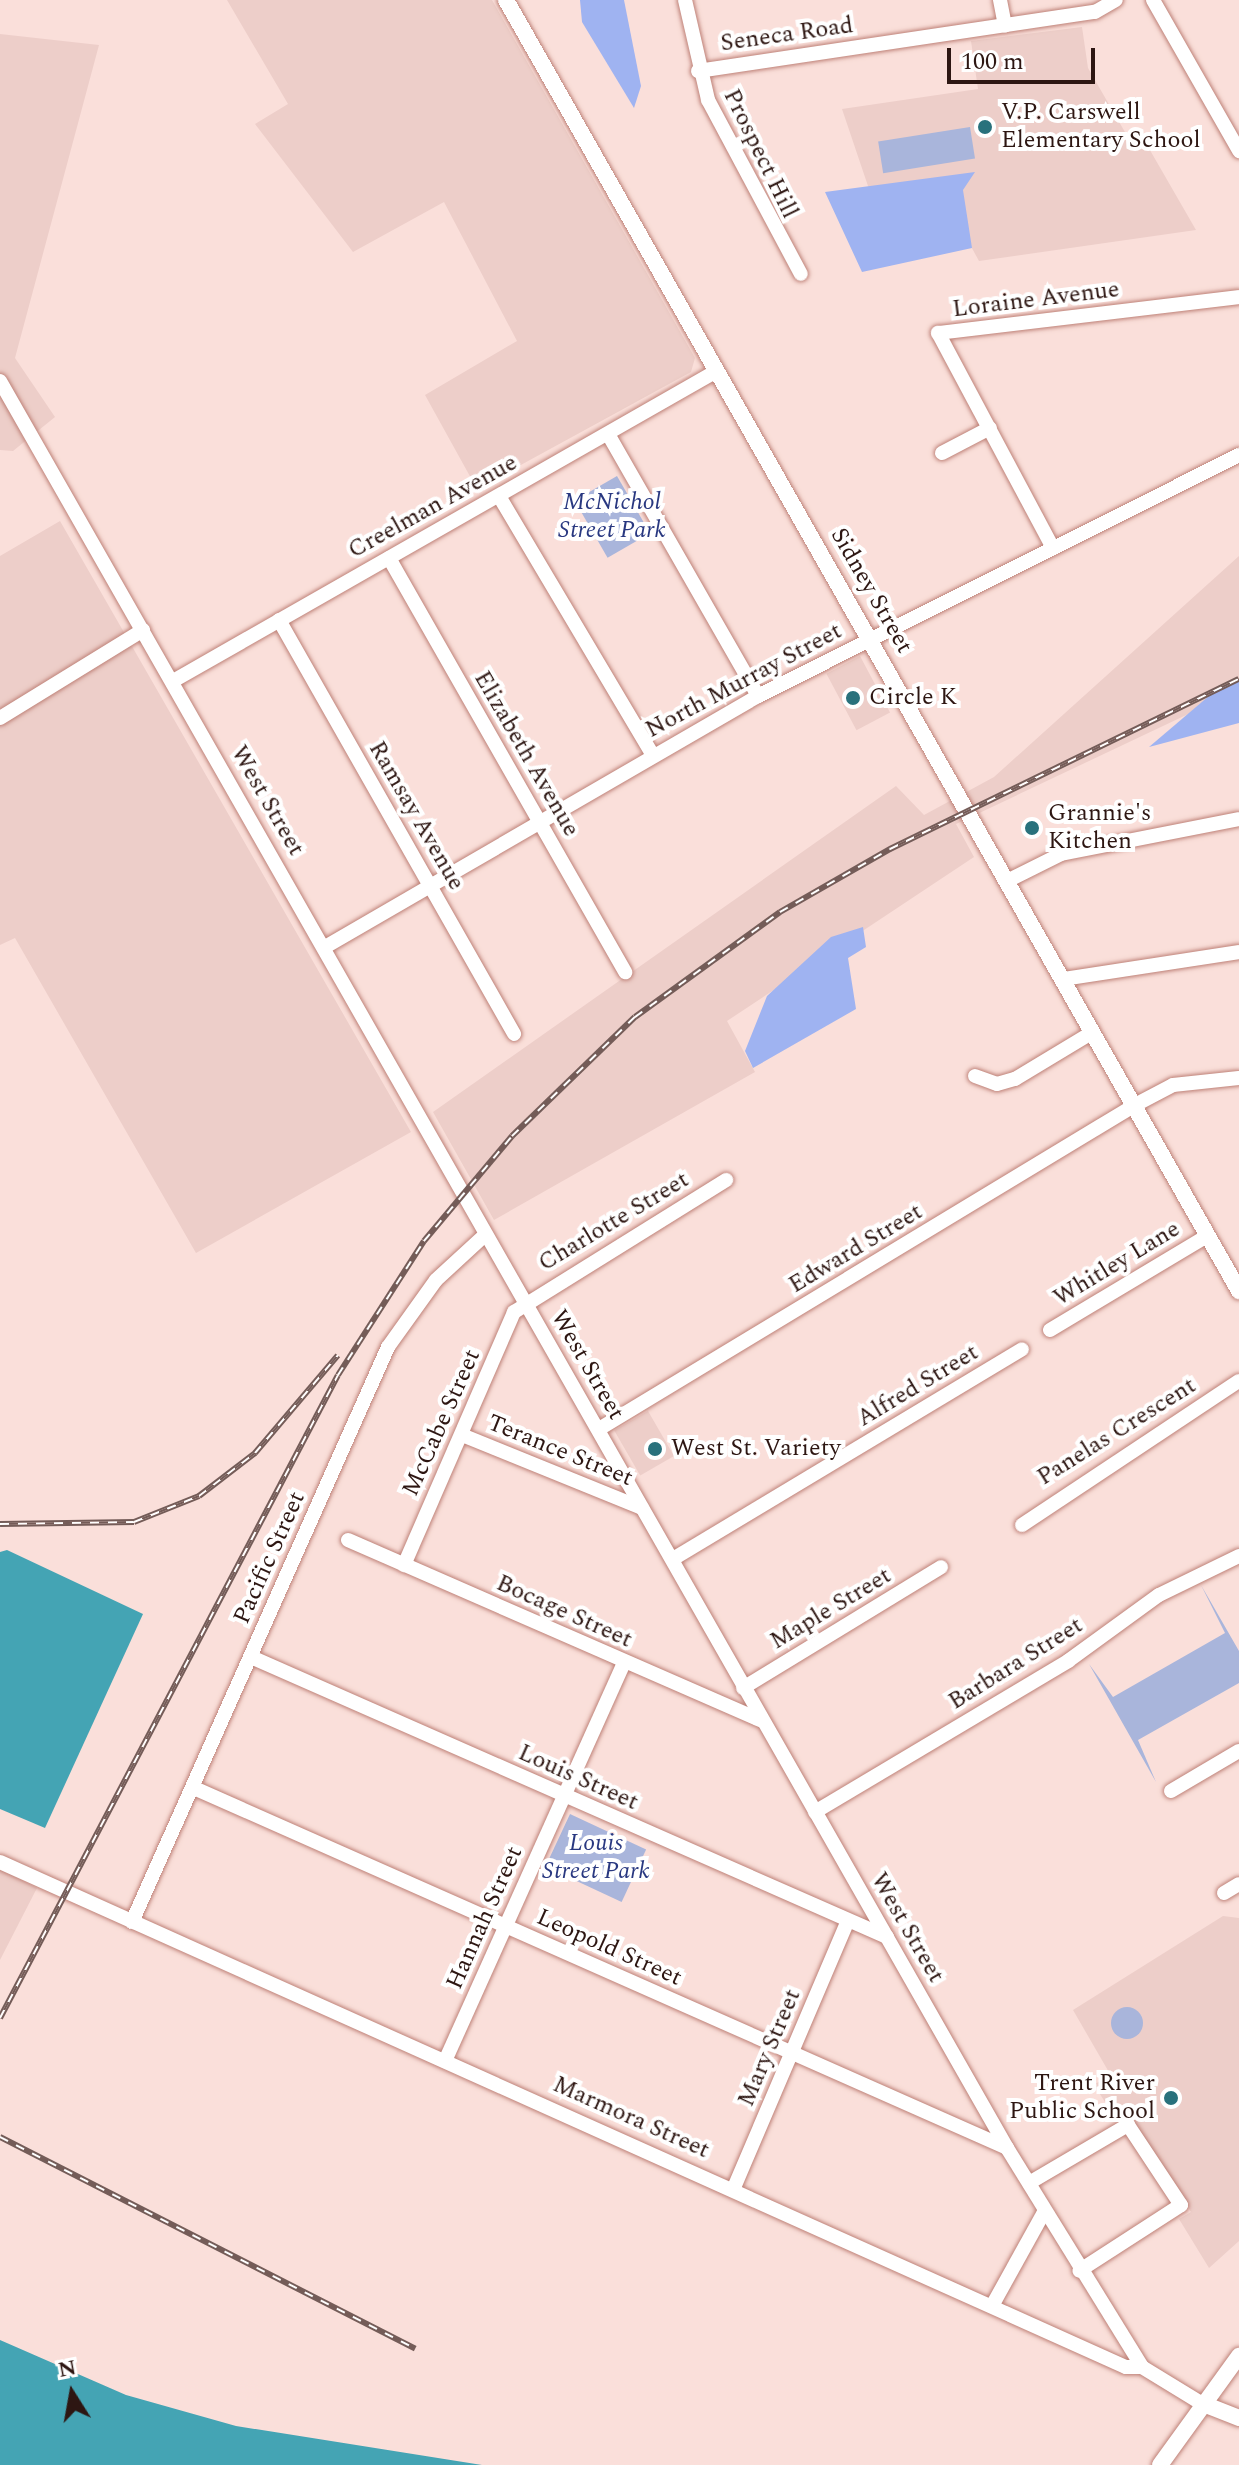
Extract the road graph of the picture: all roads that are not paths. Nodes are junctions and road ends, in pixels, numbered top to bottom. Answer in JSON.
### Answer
{"nodes":[{"id":1,"x":506,"y":0,"type":"edge"},
{"id":2,"x":685,"y":0,"type":"edge"},
{"id":3,"x":1000,"y":0,"type":"edge"},
{"id":4,"x":1116,"y":0,"type":"edge"},
{"id":5,"x":1153,"y":0,"type":"edge"},
{"id":6,"x":1005,"y":26,"type":"junction"},
{"id":7,"x":698,"y":71,"type":"junction"},
{"id":8,"x":1239,"y":151,"type":"edge"},
{"id":9,"x":801,"y":274,"type":"dead end"},
{"id":10,"x":1239,"y":297,"type":"edge"},
{"id":11,"x":715,"y":372,"type":"junction"},
{"id":12,"x":0,"y":381,"type":"edge"},
{"id":13,"x":990,"y":428,"type":"junction"},
{"id":14,"x":608,"y":434,"type":"junction"},
{"id":15,"x":942,"y":453,"type":"dead end"},
{"id":16,"x":1239,"y":455,"type":"edge"},
{"id":17,"x":499,"y":496,"type":"junction"},
{"id":18,"x":1053,"y":548,"type":"junction"},
{"id":19,"x":389,"y":558,"type":"junction"},
{"id":20,"x":279,"y":620,"type":"junction"},
{"id":21,"x":143,"y":630,"type":"junction"},
{"id":22,"x":871,"y":638,"type":"junction"},
{"id":23,"x":173,"y":681,"type":"junction"},
{"id":24,"x":758,"y":696,"type":"junction"},
{"id":25,"x":0,"y":718,"type":"edge"},
{"id":26,"x":653,"y":755,"type":"junction"},
{"id":27,"x":1239,"y":819,"type":"edge"},
{"id":28,"x":539,"y":821,"type":"junction"},
{"id":29,"x":1007,"y":881,"type":"junction"},
{"id":30,"x":429,"y":885,"type":"junction"},
{"id":31,"x":325,"y":947,"type":"junction"},
{"id":32,"x":1239,"y":952,"type":"edge"},
{"id":33,"x":625,"y":972,"type":"dead end"},
{"id":34,"x":1063,"y":979,"type":"junction"},
{"id":35,"x":1093,"y":1032,"type":"junction"},
{"id":36,"x":514,"y":1034,"type":"dead end"},
{"id":37,"x":975,"y":1076,"type":"dead end"},
{"id":38,"x":1239,"y":1078,"type":"edge"},
{"id":39,"x":1135,"y":1105,"type":"junction"},
{"id":40,"x":726,"y":1180,"type":"dead end"},
{"id":41,"x":485,"y":1235,"type":"junction"},
{"id":42,"x":1207,"y":1236,"type":"junction"},
{"id":43,"x":1239,"y":1291,"type":"edge"},
{"id":44,"x":525,"y":1302,"type":"junction"},
{"id":45,"x":1050,"y":1330,"type":"dead end"},
{"id":46,"x":1022,"y":1349,"type":"dead end"},
{"id":47,"x":1239,"y":1381,"type":"edge"},
{"id":48,"x":599,"y":1429,"type":"junction"},
{"id":49,"x":462,"y":1435,"type":"junction"},
{"id":50,"x":642,"y":1508,"type":"junction"},
{"id":51,"x":1022,"y":1525,"type":"dead end"},
{"id":52,"x":348,"y":1540,"type":"dead end"},
{"id":53,"x":1239,"y":1556,"type":"edge"},
{"id":54,"x":673,"y":1559,"type":"junction"},
{"id":55,"x":404,"y":1565,"type":"junction"},
{"id":56,"x":941,"y":1567,"type":"dead end"},
{"id":57,"x":251,"y":1657,"type":"junction"},
{"id":58,"x":624,"y":1662,"type":"junction"},
{"id":59,"x":743,"y":1688,"type":"junction"},
{"id":60,"x":762,"y":1721,"type":"junction"},
{"id":61,"x":1239,"y":1751,"type":"edge"},
{"id":62,"x":194,"y":1788,"type":"junction"},
{"id":63,"x":1171,"y":1791,"type":"dead end"},
{"id":64,"x":564,"y":1795,"type":"junction"},
{"id":65,"x":815,"y":1812,"type":"junction"},
{"id":66,"x":0,"y":1862,"type":"edge"},
{"id":67,"x":1239,"y":1884,"type":"edge"},
{"id":68,"x":1224,"y":1893,"type":"dead end"},
{"id":69,"x":868,"y":1904,"type":"junction"},
{"id":70,"x":132,"y":1922,"type":"junction"},
{"id":71,"x":847,"y":1923,"type":"junction"},
{"id":72,"x":506,"y":1926,"type":"junction"},
{"id":73,"x":887,"y":1937,"type":"junction"},
{"id":74,"x":791,"y":2053,"type":"junction"},
{"id":75,"x":445,"y":2061,"type":"junction"},
{"id":76,"x":1007,"y":2148,"type":"junction"},
{"id":77,"x":1029,"y":2183,"type":"junction"},
{"id":78,"x":733,"y":2190,"type":"junction"},
{"id":79,"x":1044,"y":2212,"type":"junction"},
{"id":80,"x":1079,"y":2271,"type":"junction"},
{"id":81,"x":992,"y":2306,"type":"junction"},
{"id":82,"x":1239,"y":2356,"type":"edge"},
{"id":83,"x":1142,"y":2367,"type":"junction"},
{"id":84,"x":1201,"y":2403,"type":"junction"},
{"id":85,"x":1239,"y":2418,"type":"edge"},
{"id":86,"x":1160,"y":2465,"type":"edge"}],
"edges":[{"from":1,"to":11,"type":"main road","name":"Sidney Street"},
{"from":2,"to":7,"type":"street","name":"Prospect Hill"},
{"from":3,"to":6,"type":"street"},
{"from":4,"to":6,"type":"street","name":"Seneca Road"},
{"from":5,"to":8,"type":"street"},
{"from":6,"to":7,"type":"street","name":"Seneca Road"},
{"from":7,"to":9,"type":"street","name":"Prospect Hill"},
{"from":10,"to":13,"type":"street","name":"Loraine Avenue"},
{"from":11,"to":14,"type":"street","name":"Creelman Avenue"},
{"from":11,"to":22,"type":"main road","name":"Sidney Street"},
{"from":12,"to":21,"type":"street","name":"West Street"},
{"from":13,"to":15,"type":"street"},
{"from":13,"to":18,"type":"street","name":"Loraine Avenue"},
{"from":14,"to":17,"type":"street","name":"Creelman Avenue"},
{"from":14,"to":24,"type":"street"},
{"from":16,"to":18,"type":"street","name":"North Murray Street"},
{"from":17,"to":19,"type":"street","name":"Creelman Avenue"},
{"from":17,"to":26,"type":"street"},
{"from":18,"to":22,"type":"street","name":"North Murray Street"},
{"from":19,"to":20,"type":"street","name":"Creelman Avenue"},
{"from":19,"to":28,"type":"street","name":"Elizabeth Avenue"},
{"from":20,"to":23,"type":"street","name":"Creelman Avenue"},
{"from":20,"to":30,"type":"street","name":"Ramsay Avenue"},
{"from":21,"to":23,"type":"street","name":"West Street"},
{"from":21,"to":25,"type":"street"},
{"from":22,"to":24,"type":"street","name":"North Murray Street"},
{"from":22,"to":29,"type":"main road","name":"Sidney Street"},
{"from":23,"to":31,"type":"street","name":"West Street"},
{"from":24,"to":26,"type":"street","name":"North Murray Street"},
{"from":26,"to":28,"type":"street","name":"North Murray Street"},
{"from":27,"to":29,"type":"street"},
{"from":28,"to":30,"type":"street","name":"North Murray Street"},
{"from":28,"to":33,"type":"street","name":"Elizabeth Avenue"},
{"from":29,"to":34,"type":"main road","name":"Sidney Street"},
{"from":30,"to":31,"type":"street","name":"North Murray Street"},
{"from":30,"to":36,"type":"street","name":"Ramsay Avenue"},
{"from":31,"to":41,"type":"street","name":"West Street"},
{"from":32,"to":34,"type":"street"},
{"from":34,"to":35,"type":"main road","name":"Sidney Street"},
{"from":35,"to":37,"type":"street"},
{"from":35,"to":39,"type":"main road","name":"Sidney Street"},
{"from":38,"to":39,"type":"street","name":"Edward Street"},
{"from":39,"to":42,"type":"main road","name":"Sidney Street"},
{"from":39,"to":48,"type":"street","name":"Edward Street"},
{"from":40,"to":44,"type":"street","name":"Charlotte Street"},
{"from":41,"to":44,"type":"street","name":"West Street"},
{"from":41,"to":57,"type":"street","name":"Pacific Street"},
{"from":42,"to":43,"type":"main road","name":"Sidney Street"},
{"from":42,"to":45,"type":"street","name":"Whitley Lane"},
{"from":44,"to":48,"type":"street","name":"West Street"},
{"from":44,"to":49,"type":"street","name":"McCabe Street"},
{"from":46,"to":54,"type":"street","name":"Alfred Street"},
{"from":47,"to":51,"type":"street","name":"Panelas Crescent"},
{"from":48,"to":50,"type":"street","name":"West Street"},
{"from":49,"to":50,"type":"street","name":"Terance Street"},
{"from":49,"to":55,"type":"street","name":"McCabe Street"},
{"from":50,"to":54,"type":"street","name":"West Street"},
{"from":52,"to":55,"type":"street","name":"Bocage Street"},
{"from":53,"to":65,"type":"street","name":"Barbara Street"},
{"from":54,"to":59,"type":"street","name":"West Street"},
{"from":55,"to":58,"type":"street","name":"Bocage Street"},
{"from":56,"to":59,"type":"street","name":"Maple Street"},
{"from":57,"to":62,"type":"street","name":"Pacific Street"},
{"from":57,"to":64,"type":"street","name":"Louis Street"},
{"from":58,"to":60,"type":"street","name":"Bocage Street"},
{"from":58,"to":64,"type":"street","name":"Hannah Street"},
{"from":59,"to":60,"type":"street","name":"West Street"},
{"from":60,"to":65,"type":"street","name":"West Street"},
{"from":61,"to":63,"type":"street"},
{"from":62,"to":70,"type":"street","name":"Pacific Street"},
{"from":62,"to":72,"type":"street","name":"Leopold Street"},
{"from":64,"to":71,"type":"street","name":"Louis Street"},
{"from":64,"to":72,"type":"street","name":"Hannah Street"},
{"from":65,"to":69,"type":"street","name":"West Street"},
{"from":66,"to":70,"type":"street","name":"Marmora Street"},
{"from":67,"to":68,"type":"street"},
{"from":69,"to":71,"type":"street"},
{"from":69,"to":73,"type":"street","name":"West Street"},
{"from":70,"to":75,"type":"street","name":"Marmora Street"},
{"from":71,"to":73,"type":"street","name":"Louis Street"},
{"from":71,"to":74,"type":"street","name":"Mary Street"},
{"from":72,"to":74,"type":"street","name":"Leopold Street"},
{"from":72,"to":75,"type":"street","name":"Hannah Street"},
{"from":73,"to":76,"type":"street","name":"West Street"},
{"from":74,"to":76,"type":"street","name":"Leopold Street"},
{"from":74,"to":78,"type":"street","name":"Mary Street"},
{"from":75,"to":78,"type":"street","name":"Marmora Street"},
{"from":76,"to":77,"type":"street","name":"West Street"},
{"from":77,"to":79,"type":"street","name":"West Street"},
{"from":77,"to":80,"type":"street"},
{"from":78,"to":81,"type":"street","name":"Marmora Street"},
{"from":79,"to":80,"type":"street","name":"West Street"},
{"from":79,"to":81,"type":"street"},
{"from":80,"to":83,"type":"street","name":"West Street"},
{"from":81,"to":83,"type":"street","name":"Marmora Street"},
{"from":82,"to":84,"type":"main road"},
{"from":83,"to":84,"type":"street","name":"Marmora Street"},
{"from":84,"to":85,"type":"main road","name":"Marmora Street"},
{"from":84,"to":86,"type":"main road"}]}
